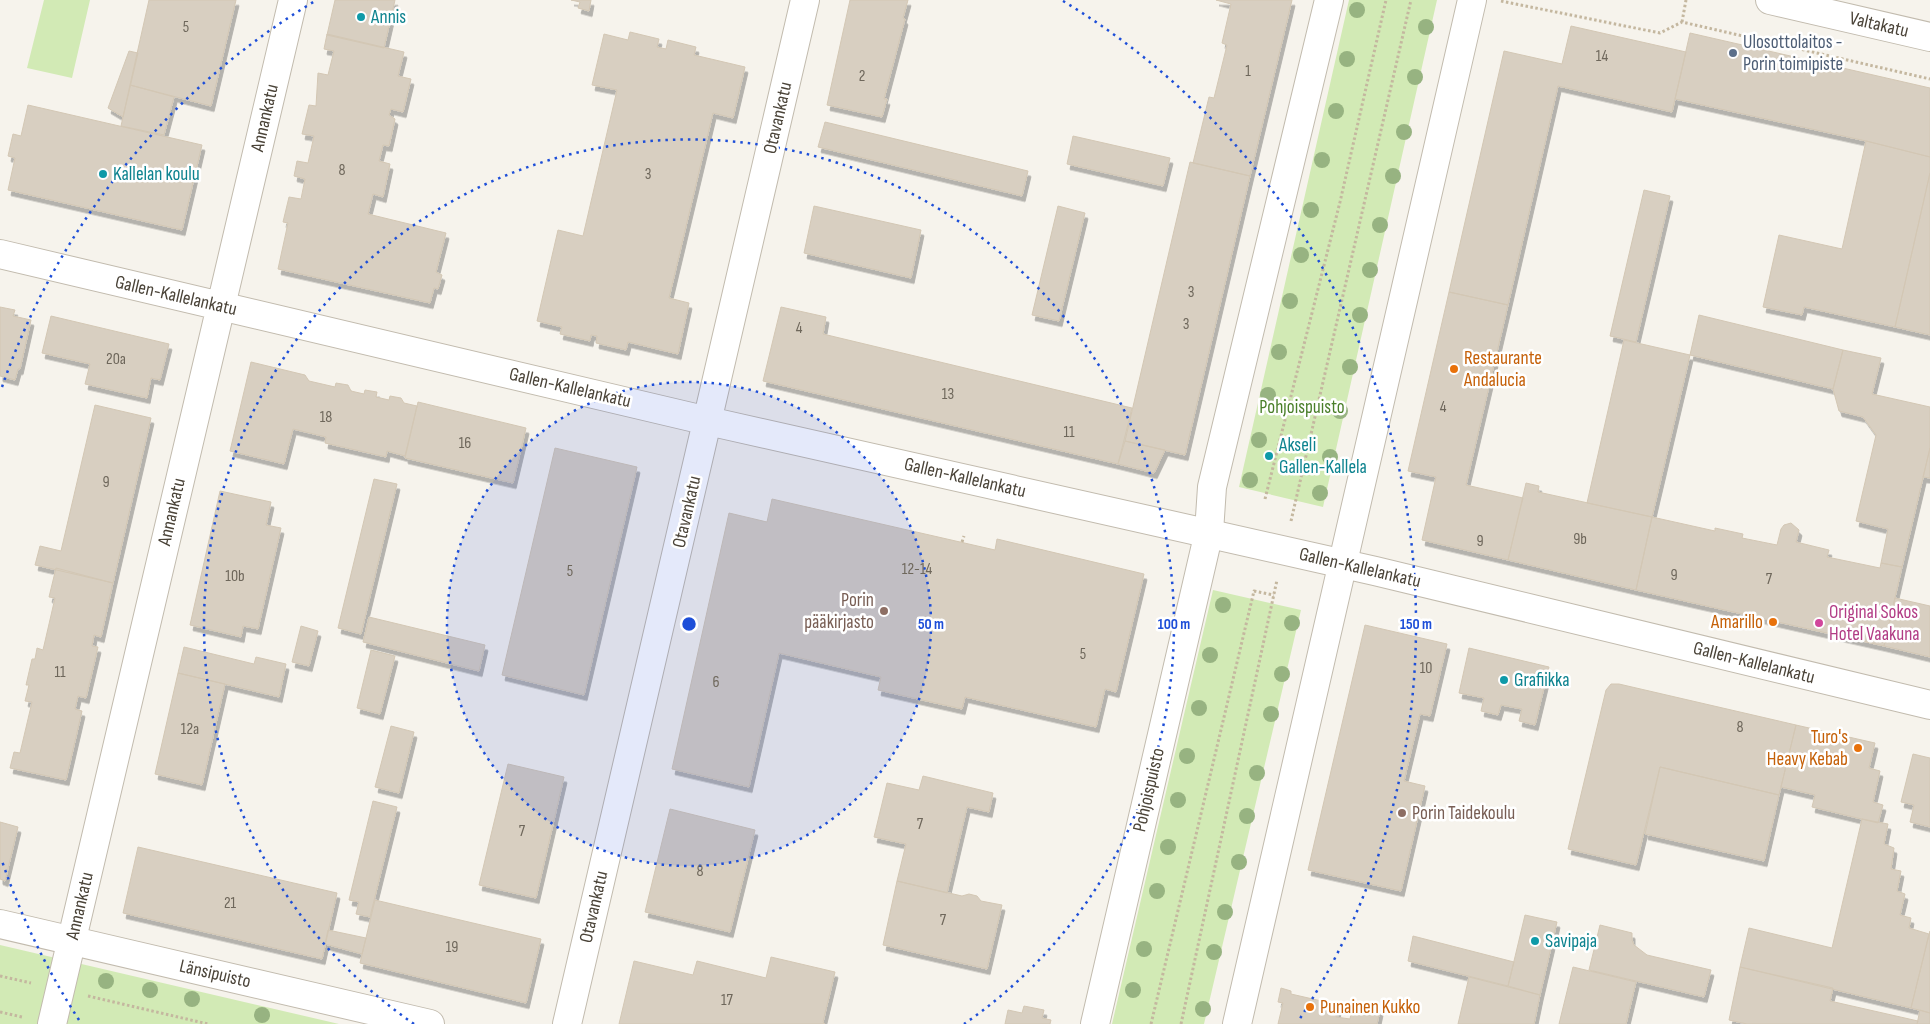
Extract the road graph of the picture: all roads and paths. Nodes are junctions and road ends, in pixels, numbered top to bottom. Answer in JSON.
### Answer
{"nodes":[{"id":1,"x":293,"y":0,"type":"edge"},
{"id":2,"x":804,"y":0,"type":"edge"},
{"id":3,"x":1329,"y":0,"type":"edge"},
{"id":4,"x":1386,"y":0,"type":"edge"},
{"id":5,"x":1411,"y":0,"type":"edge"},
{"id":6,"x":1472,"y":0,"type":"edge"},
{"id":7,"x":1498,"y":0,"type":"edge"},
{"id":8,"x":1686,"y":0,"type":"edge"},
{"id":9,"x":1770,"y":0,"type":"edge"},
{"id":10,"x":1682,"y":22,"type":"junction"},
{"id":11,"x":1930,"y":37,"type":"edge"},
{"id":12,"x":1930,"y":78,"type":"edge"},
{"id":13,"x":0,"y":254,"type":"edge"},
{"id":14,"x":220,"y":307,"type":"junction"},
{"id":15,"x":708,"y":420,"type":"junction"},
{"id":16,"x":1265,"y":499,"type":"dead end"},
{"id":17,"x":1209,"y":532,"type":"junction"},
{"id":18,"x":964,"y":536,"type":"dead end"},
{"id":19,"x":962,"y":542,"type":"dead end"},
{"id":20,"x":1285,"y":551,"type":"junction"},
{"id":21,"x":1342,"y":564,"type":"junction"},
{"id":22,"x":1274,"y":595,"type":"junction"},
{"id":23,"x":1930,"y":705,"type":"edge"},
{"id":24,"x":0,"y":924,"type":"edge"},
{"id":25,"x":72,"y":941,"type":"junction"},
{"id":26,"x":0,"y":976,"type":"edge"},
{"id":27,"x":59,"y":989,"type":"junction"},
{"id":28,"x":0,"y":1012,"type":"edge"},
{"id":29,"x":22,"y":1017,"type":"dead end"},
{"id":30,"x":52,"y":1024,"type":"edge"},
{"id":31,"x":208,"y":1024,"type":"edge"},
{"id":32,"x":430,"y":1024,"type":"edge"},
{"id":33,"x":567,"y":1024,"type":"edge"},
{"id":34,"x":1095,"y":1024,"type":"edge"},
{"id":35,"x":1151,"y":1024,"type":"edge"},
{"id":36,"x":1181,"y":1024,"type":"edge"},
{"id":37,"x":1237,"y":1024,"type":"edge"}],
"edges":[{"from":1,"to":14,"type":"street","name":"Annankatu"},
{"from":2,"to":15,"type":"street","name":"Otavankatu"},
{"from":3,"to":17,"type":"street","name":"Pohjoispuisto"},
{"from":4,"to":16,"type":"path"},
{"from":5,"to":20,"type":"path"},
{"from":6,"to":21,"type":"street"},
{"from":7,"to":10,"type":"path"},
{"from":8,"to":10,"type":"path"},
{"from":9,"to":11,"type":"street","name":"Valtakatu"},
{"from":10,"to":12,"type":"path"},
{"from":13,"to":14,"type":"street","name":"Gallen-Kallelankatu"},
{"from":14,"to":15,"type":"street","name":"Gallen-Kallelankatu"},
{"from":14,"to":25,"type":"street","name":"Annankatu"},
{"from":15,"to":17,"type":"street","name":"Gallen-Kallelankatu"},
{"from":15,"to":33,"type":"street","name":"Otavankatu"},
{"from":17,"to":20,"type":"street","name":"Gallen-Kallelankatu"},
{"from":17,"to":34,"type":"street","name":"Pohjoispuisto"},
{"from":18,"to":19,"type":"path"},
{"from":20,"to":21,"type":"street","name":"Gallen-Kallelankatu"},
{"from":20,"to":22,"type":"path"},
{"from":21,"to":23,"type":"street","name":"Gallen-Kallelankatu"},
{"from":21,"to":37,"type":"street"},
{"from":22,"to":35,"type":"path"},
{"from":22,"to":36,"type":"path"},
{"from":24,"to":25,"type":"street","name":"Länsipuisto"},
{"from":25,"to":27,"type":"street","name":"Annankatu"},
{"from":25,"to":32,"type":"street","name":"Länsipuisto"},
{"from":26,"to":27,"type":"path"},
{"from":27,"to":30,"type":"street","name":"Annankatu"},
{"from":27,"to":31,"type":"path"},
{"from":28,"to":29,"type":"path"}]}
